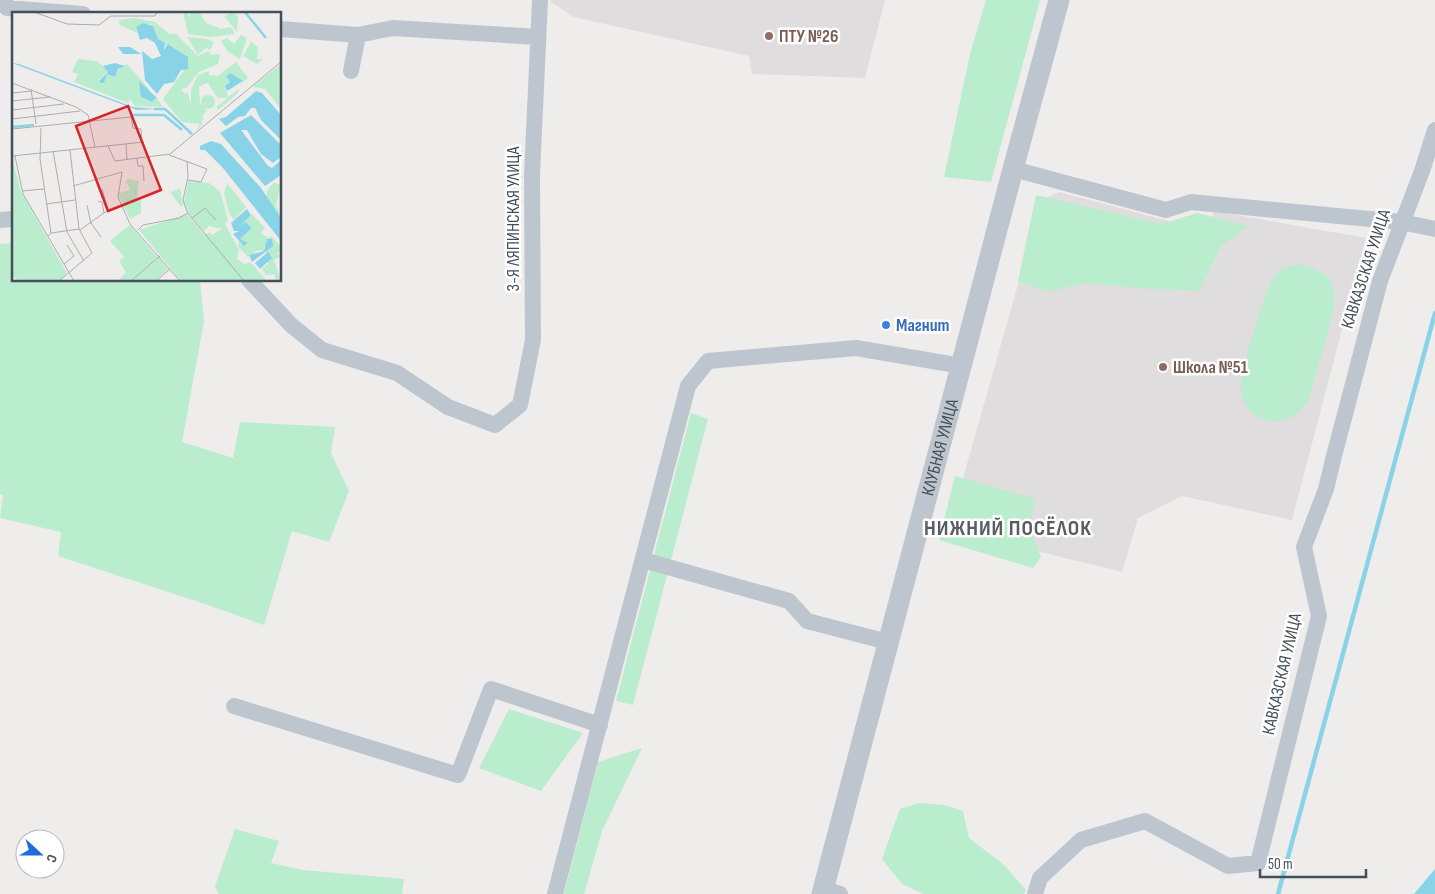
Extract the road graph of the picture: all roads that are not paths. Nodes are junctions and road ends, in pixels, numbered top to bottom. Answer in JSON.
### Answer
{"nodes":[{"id":1,"x":5,"y":0,"type":"edge"},
{"id":2,"x":540,"y":0,"type":"edge"},
{"id":3,"x":1060,"y":0,"type":"edge"},
{"id":4,"x":58,"y":12,"type":"edge"},
{"id":5,"x":281,"y":29,"type":"edge"},
{"id":6,"x":358,"y":35,"type":"junction"},
{"id":7,"x":538,"y":37,"type":"junction"},
{"id":8,"x":351,"y":71,"type":"dead end"},
{"id":9,"x":1435,"y":130,"type":"edge"},
{"id":10,"x":1013,"y":169,"type":"junction"},
{"id":11,"x":1401,"y":222,"type":"junction"},
{"id":12,"x":1434,"y":228,"type":"edge"},
{"id":13,"x":250,"y":281,"type":"edge"},
{"id":14,"x":962,"y":366,"type":"junction"},
{"id":15,"x":643,"y":560,"type":"junction"},
{"id":16,"x":888,"y":642,"type":"junction"},
{"id":17,"x":234,"y":706,"type":"dead end"},
{"id":18,"x":600,"y":725,"type":"junction"},
{"id":19,"x":829,"y":892,"type":"edge"},
{"id":20,"x":555,"y":894,"type":"edge"},
{"id":21,"x":1036,"y":894,"type":"edge"}],
"edges":[{"from":1,"to":4,"type":"street"},
{"from":2,"to":7,"type":"street","name":"3-Я ЛЯПИНСКАЯ УЛИЦА"},
{"from":3,"to":10,"type":"street","name":"КЛУБНАЯ УЛИЦА"},
{"from":5,"to":6,"type":"street"},
{"from":6,"to":7,"type":"street"},
{"from":6,"to":8,"type":"street"},
{"from":7,"to":13,"type":"street","name":"3-Я ЛЯПИНСКАЯ УЛИЦА"},
{"from":9,"to":11,"type":"street","name":"КАВКАЗСКАЯ УЛИЦА"},
{"from":10,"to":11,"type":"street"},
{"from":10,"to":14,"type":"street","name":"КЛУБНАЯ УЛИЦА"},
{"from":11,"to":12,"type":"street"},
{"from":11,"to":21,"type":"street","name":"КАВКАЗСКАЯ УЛИЦА"},
{"from":14,"to":15,"type":"street"},
{"from":14,"to":16,"type":"street","name":"КЛУБНАЯ УЛИЦА"},
{"from":15,"to":16,"type":"street"},
{"from":15,"to":18,"type":"street"},
{"from":16,"to":19,"type":"street","name":"КЛУБНАЯ УЛИЦА"},
{"from":17,"to":18,"type":"street"},
{"from":18,"to":20,"type":"street"}]}
